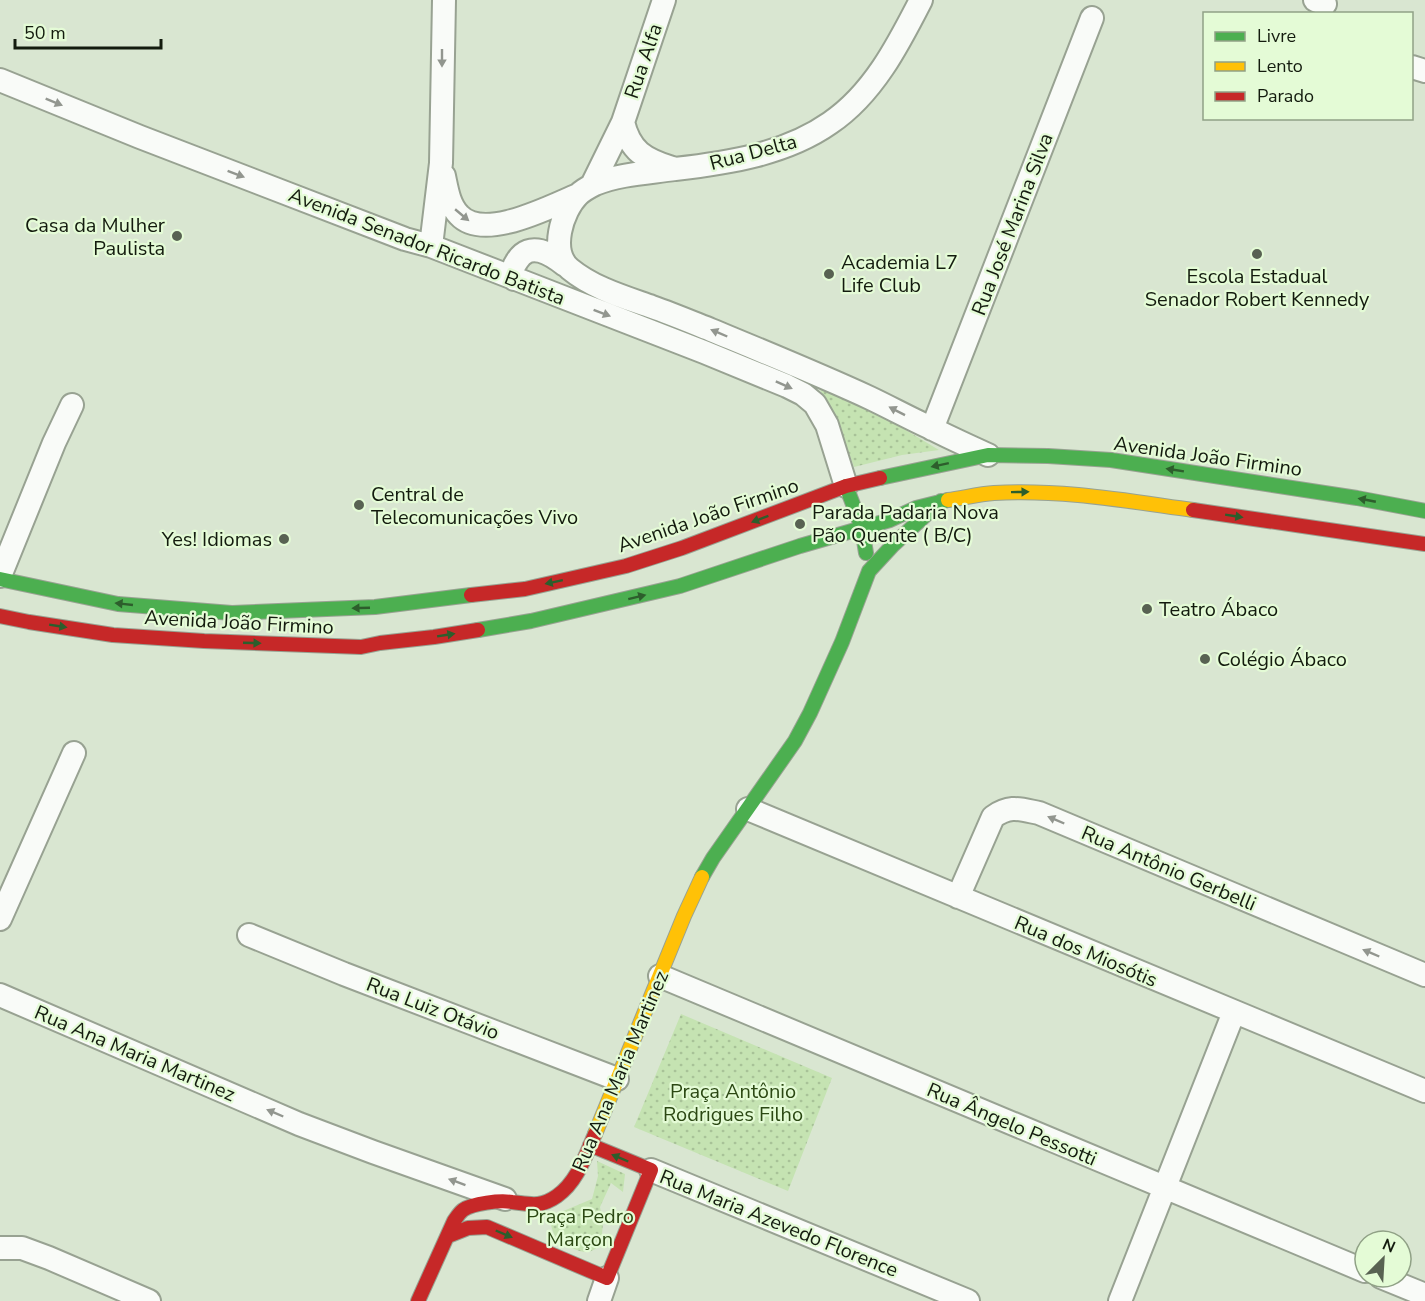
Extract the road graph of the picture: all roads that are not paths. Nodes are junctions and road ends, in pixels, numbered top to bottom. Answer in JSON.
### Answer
{"nodes":[{"id":1,"x":444,"y":0,"type":"edge"},
{"id":2,"x":664,"y":0,"type":"edge"},
{"id":3,"x":921,"y":0,"type":"edge"},
{"id":4,"x":1092,"y":18,"type":"dead end"},
{"id":5,"x":0,"y":80,"type":"edge"},
{"id":6,"x":622,"y":122,"type":"junction"},
{"id":7,"x":441,"y":163,"type":"junction"},
{"id":8,"x":676,"y":169,"type":"junction"},
{"id":9,"x":585,"y":190,"type":"junction"},
{"id":10,"x":430,"y":246,"type":"junction"},
{"id":11,"x":566,"y":265,"type":"junction"},
{"id":12,"x":514,"y":279,"type":"junction"},
{"id":13,"x":72,"y":405,"type":"dead end"},
{"id":14,"x":932,"y":429,"type":"junction"},
{"id":15,"x":830,"y":438,"type":"junction"},
{"id":16,"x":988,"y":455,"type":"junction"},
{"id":17,"x":846,"y":486,"type":"junction"},
{"id":18,"x":815,"y":498,"type":"junction"},
{"id":19,"x":941,"y":501,"type":"junction"},
{"id":20,"x":1425,"y":511,"type":"edge"},
{"id":21,"x":862,"y":528,"type":"junction"},
{"id":22,"x":1425,"y":544,"type":"edge"},
{"id":23,"x":869,"y":571,"type":"junction"},
{"id":24,"x":0,"y":578,"type":"edge"},
{"id":25,"x":0,"y":616,"type":"edge"},
{"id":26,"x":74,"y":753,"type":"dead end"},
{"id":27,"x":748,"y":809,"type":"junction"},
{"id":28,"x":958,"y":897,"type":"junction"},
{"id":29,"x":0,"y":919,"type":"edge"},
{"id":30,"x":249,"y":935,"type":"dead end"},
{"id":31,"x":1425,"y":975,"type":"edge"},
{"id":32,"x":660,"y":976,"type":"junction"},
{"id":33,"x":0,"y":995,"type":"edge"},
{"id":34,"x":1234,"y":1012,"type":"junction"},
{"id":35,"x":617,"y":1079,"type":"junction"},
{"id":36,"x":1425,"y":1091,"type":"edge"},
{"id":37,"x":590,"y":1145,"type":"junction"},
{"id":38,"x":651,"y":1170,"type":"junction"},
{"id":39,"x":1165,"y":1188,"type":"junction"},
{"id":40,"x":512,"y":1201,"type":"junction"},
{"id":41,"x":544,"y":1234,"type":"dead end"},
{"id":42,"x":448,"y":1236,"type":"junction"},
{"id":43,"x":0,"y":1248,"type":"edge"},
{"id":44,"x":555,"y":1255,"type":"junction"},
{"id":45,"x":1353,"y":1265,"type":"edge"},
{"id":46,"x":607,"y":1278,"type":"junction"},
{"id":47,"x":1410,"y":1289,"type":"edge"},
{"id":48,"x":1425,"y":1295,"type":"edge"},
{"id":49,"x":149,"y":1301,"type":"edge"},
{"id":50,"x":418,"y":1301,"type":"edge"},
{"id":51,"x":599,"y":1301,"type":"edge"},
{"id":52,"x":968,"y":1301,"type":"edge"},
{"id":53,"x":1120,"y":1301,"type":"edge"}],
"edges":[{"from":1,"to":7,"type":"street","one_way":true},
{"from":2,"to":6,"type":"street","name":"Rua Alfa"},
{"from":3,"to":8,"type":"street","name":"Rua Delta"},
{"from":4,"to":14,"type":"street","name":"Rua José Marina Silva"},
{"from":5,"to":10,"type":"street","name":"Avenida Senador Ricardo Batista","one_way":true},
{"from":6,"to":8,"type":"street","name":"Rua Alfa"},
{"from":6,"to":9,"type":"street","name":"Rua Alfa"},
{"from":7,"to":9,"type":"street","name":"Rua Delta","one_way":true},
{"from":7,"to":10,"type":"street"},
{"from":8,"to":9,"type":"street","name":"Rua Delta"},
{"from":9,"to":11,"type":"street","name":"Avenida Senador Ricardo Batista"},
{"from":10,"to":12,"type":"street","name":"Avenida Senador Ricardo Batista"},
{"from":11,"to":12,"type":"street"},
{"from":14,"to":11,"type":"street","name":"Avenida Senador Ricardo Batista","one_way":true},
{"from":12,"to":15,"type":"street","name":"Avenida Senador Ricardo Batista","one_way":true},
{"from":13,"to":24,"type":"street"},
{"from":14,"to":16,"type":"street","name":"Avenida Senador Ricardo Batista"},
{"from":15,"to":17,"type":"street","name":"Avenida Senador Ricardo Batista"},
{"from":15,"to":18,"type":"street"},
{"from":16,"to":17,"type":"main road","name":"Avenida João Firmino","one_way":true},
{"from":20,"to":16,"type":"main road","name":"Avenida João Firmino","one_way":true},
{"from":17,"to":18,"type":"main road","name":"Avenida João Firmino"},
{"from":17,"to":21,"type":"main road"},
{"from":18,"to":24,"type":"main road","name":"Avenida João Firmino","one_way":true},
{"from":19,"to":21,"type":"main road","name":"Avenida João Firmino"},
{"from":19,"to":22,"type":"main road","name":"Avenida João Firmino","one_way":true},
{"from":19,"to":23,"type":"main road","name":"Rua Ana Maria Martinez"},
{"from":21,"to":23,"type":"main road"},
{"from":25,"to":21,"type":"main road","name":"Avenida João Firmino","one_way":true},
{"from":23,"to":27,"type":"main road","name":"Rua Ana Maria Martinez"},
{"from":26,"to":29,"type":"street"},
{"from":27,"to":28,"type":"street","name":"Rua dos Miosótis"},
{"from":27,"to":32,"type":"main road","name":"Rua Ana Maria Martinez"},
{"from":31,"to":28,"type":"street","name":"Rua Antônio Gerbelli","one_way":true},
{"from":28,"to":34,"type":"street","name":"Rua dos Miosótis"},
{"from":30,"to":35,"type":"street","name":"Rua Luiz Otávio"},
{"from":32,"to":35,"type":"main road","name":"Rua Ana Maria Martinez"},
{"from":32,"to":39,"type":"street","name":"Rua Ângelo Pessotti"},
{"from":40,"to":33,"type":"street","name":"Rua Ana Maria Martinez","one_way":true},
{"from":34,"to":36,"type":"street","name":"Rua dos Miosótis"},
{"from":34,"to":39,"type":"street"},
{"from":35,"to":37,"type":"main road","name":"Rua Ana Maria Martinez"},
{"from":38,"to":37,"type":"main road","name":"Rua Maria Azevedo Florence","one_way":true},
{"from":37,"to":40,"type":"main road","name":"Rua Ana Maria Martinez"},
{"from":38,"to":46,"type":"main road"},
{"from":38,"to":52,"type":"street","name":"Rua Maria Azevedo Florence"},
{"from":39,"to":45,"type":"street","name":"Rua Ângelo Pessotti"},
{"from":39,"to":53,"type":"street"},
{"from":40,"to":42,"type":"main road"},
{"from":41,"to":44,"type":"main road"},
{"from":42,"to":44,"type":"main road","one_way":true},
{"from":42,"to":50,"type":"main road"},
{"from":43,"to":49,"type":"street"},
{"from":44,"to":46,"type":"main road"},
{"from":46,"to":51,"type":"street"},
{"from":47,"to":48,"type":"street"}]}
